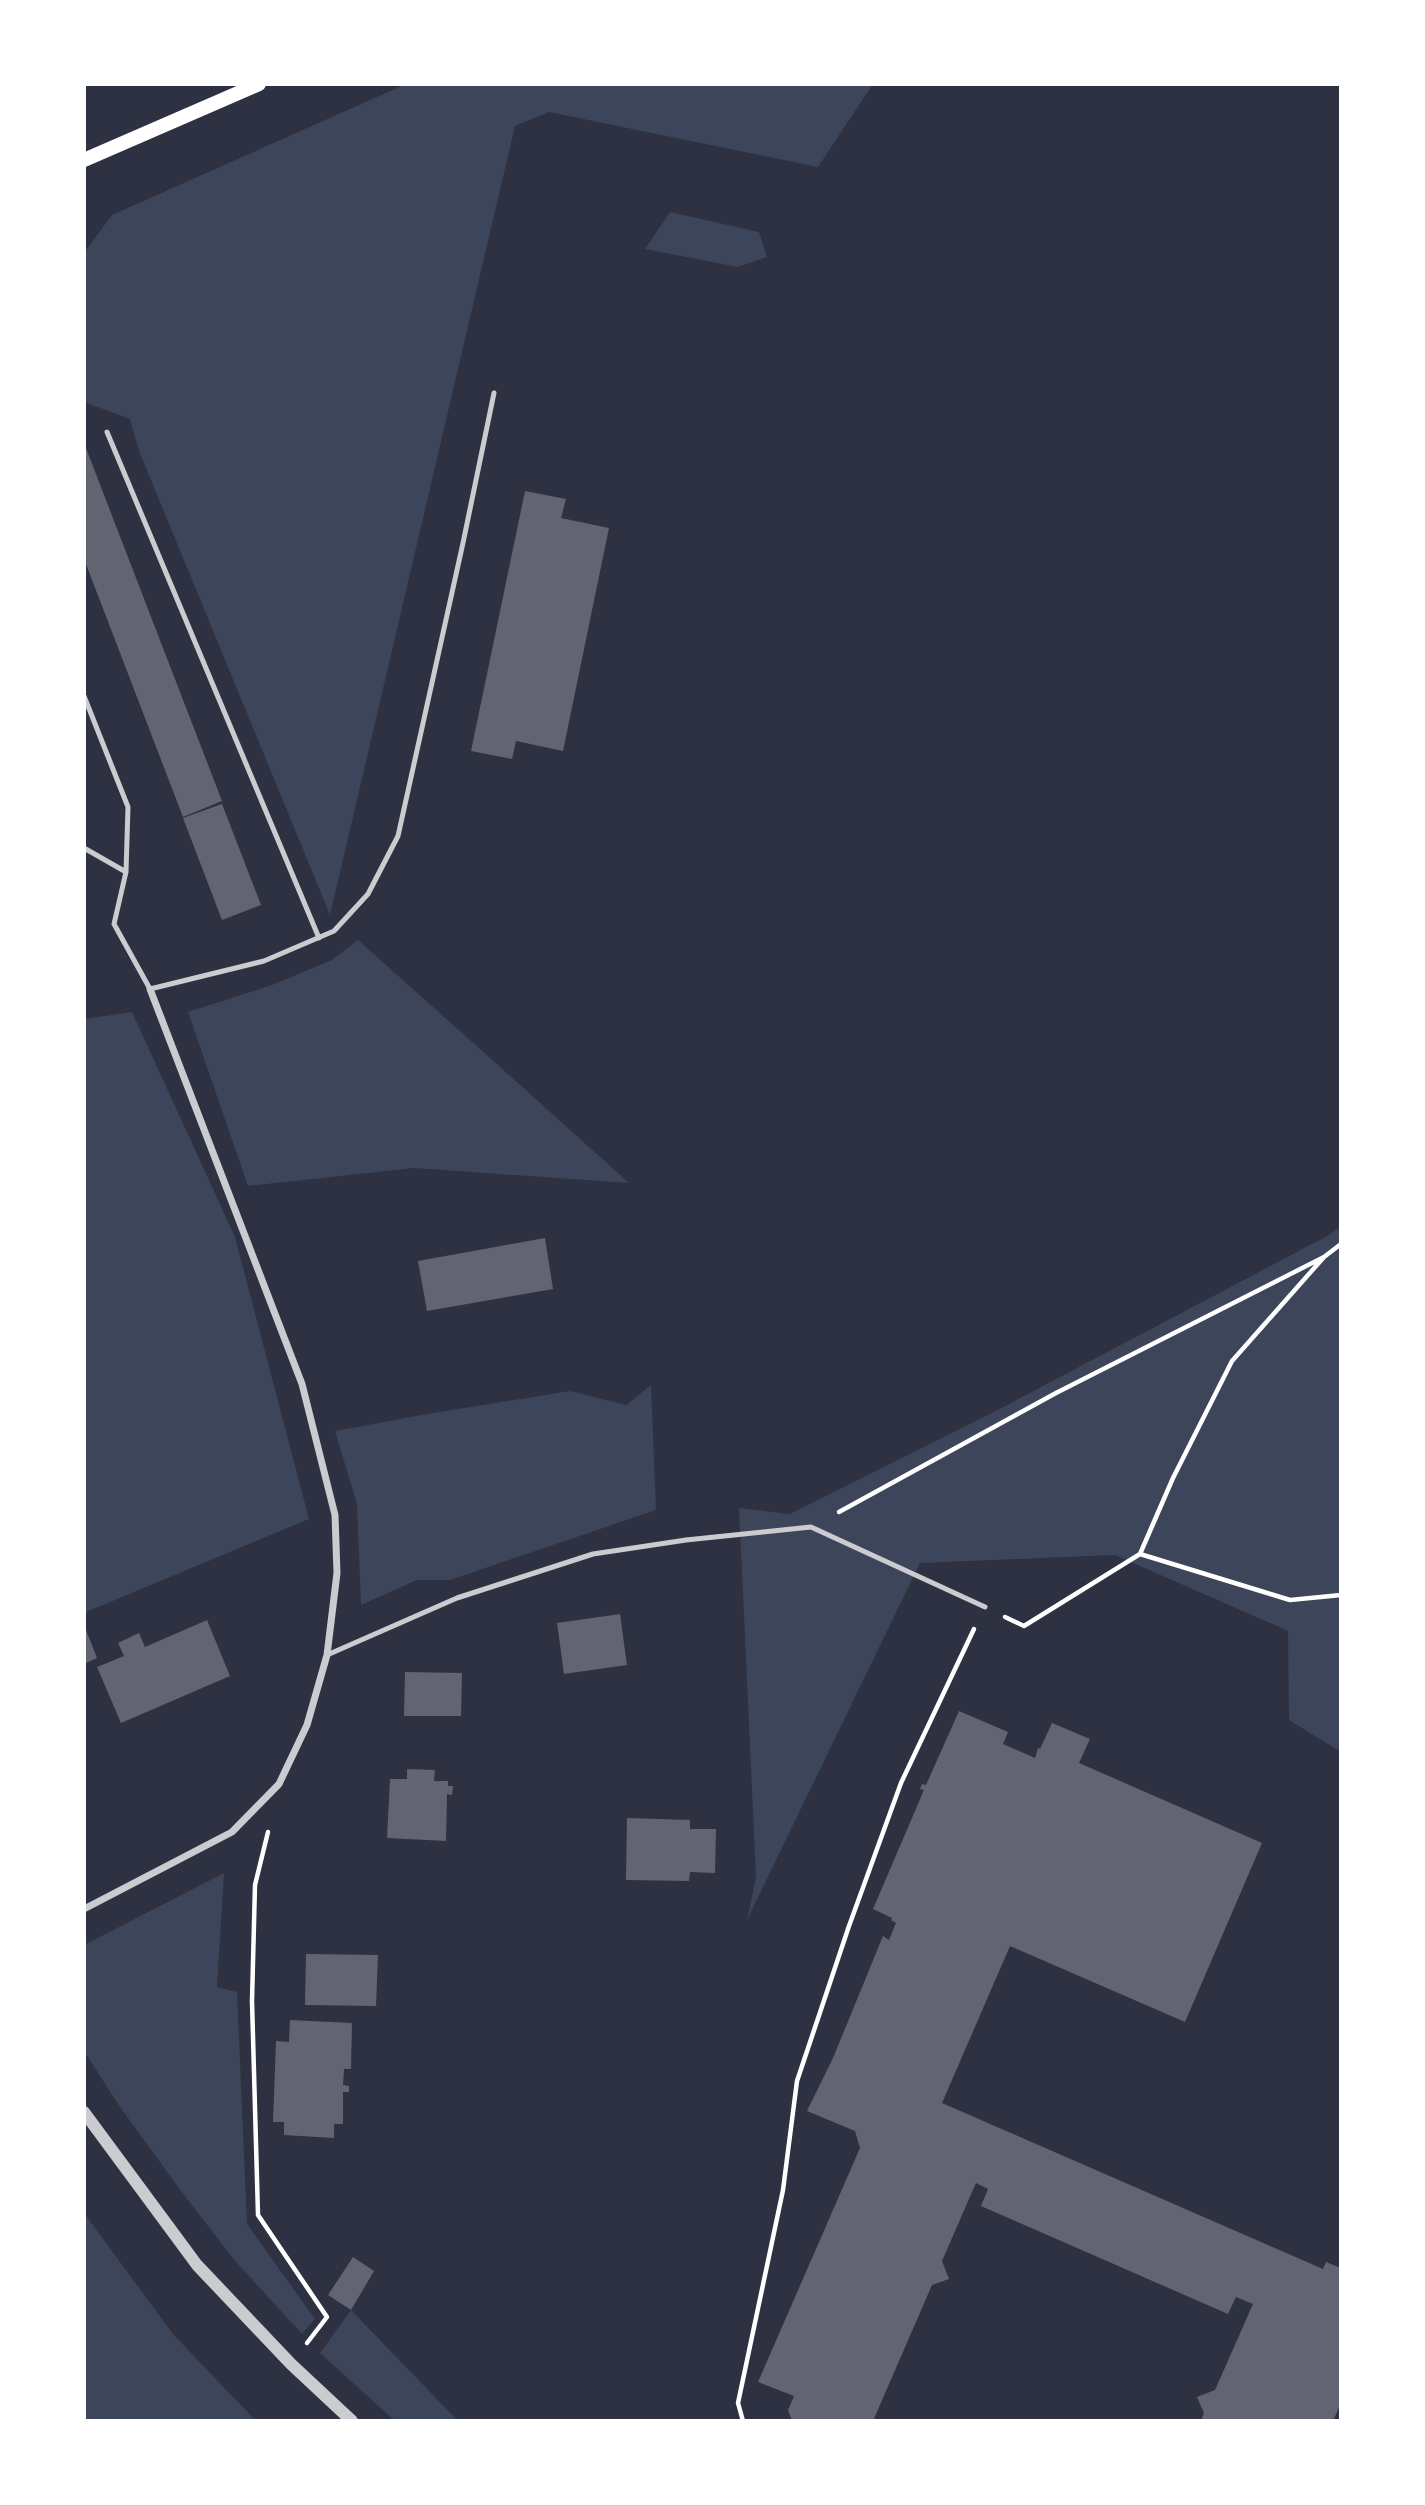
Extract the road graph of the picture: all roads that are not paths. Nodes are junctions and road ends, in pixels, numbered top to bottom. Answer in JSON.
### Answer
{"nodes":[{"id":1,"x":259,"y":84,"type":"edge"},
{"id":2,"x":84,"y":160,"type":"edge"},
{"id":3,"x":494,"y":393,"type":"dead end"},
{"id":4,"x":107,"y":432,"type":"dead end"},
{"id":5,"x":84,"y":696,"type":"edge"},
{"id":6,"x":84,"y":848,"type":"edge"},
{"id":7,"x":126,"y":872,"type":"junction"},
{"id":8,"x":319,"y":938,"type":"junction"},
{"id":9,"x":150,"y":989,"type":"junction"},
{"id":10,"x":985,"y":1607,"type":"road end"},
{"id":11,"x":327,"y":1655,"type":"junction"},
{"id":12,"x":84,"y":1909,"type":"edge"},
{"id":13,"x":84,"y":2112,"type":"edge"},
{"id":14,"x":352,"y":2421,"type":"edge"}],
"edges":[{"from":1,"to":2,"type":"main road"},
{"from":3,"to":8,"type":"lane"},
{"from":4,"to":8,"type":"lane"},
{"from":5,"to":7,"type":"lane"},
{"from":6,"to":7,"type":"lane"},
{"from":7,"to":9,"type":"lane"},
{"from":8,"to":9,"type":"lane"},
{"from":9,"to":11,"type":"street"},
{"from":10,"to":11,"type":"lane"},
{"from":11,"to":12,"type":"street"},
{"from":13,"to":14,"type":"street"}]}
